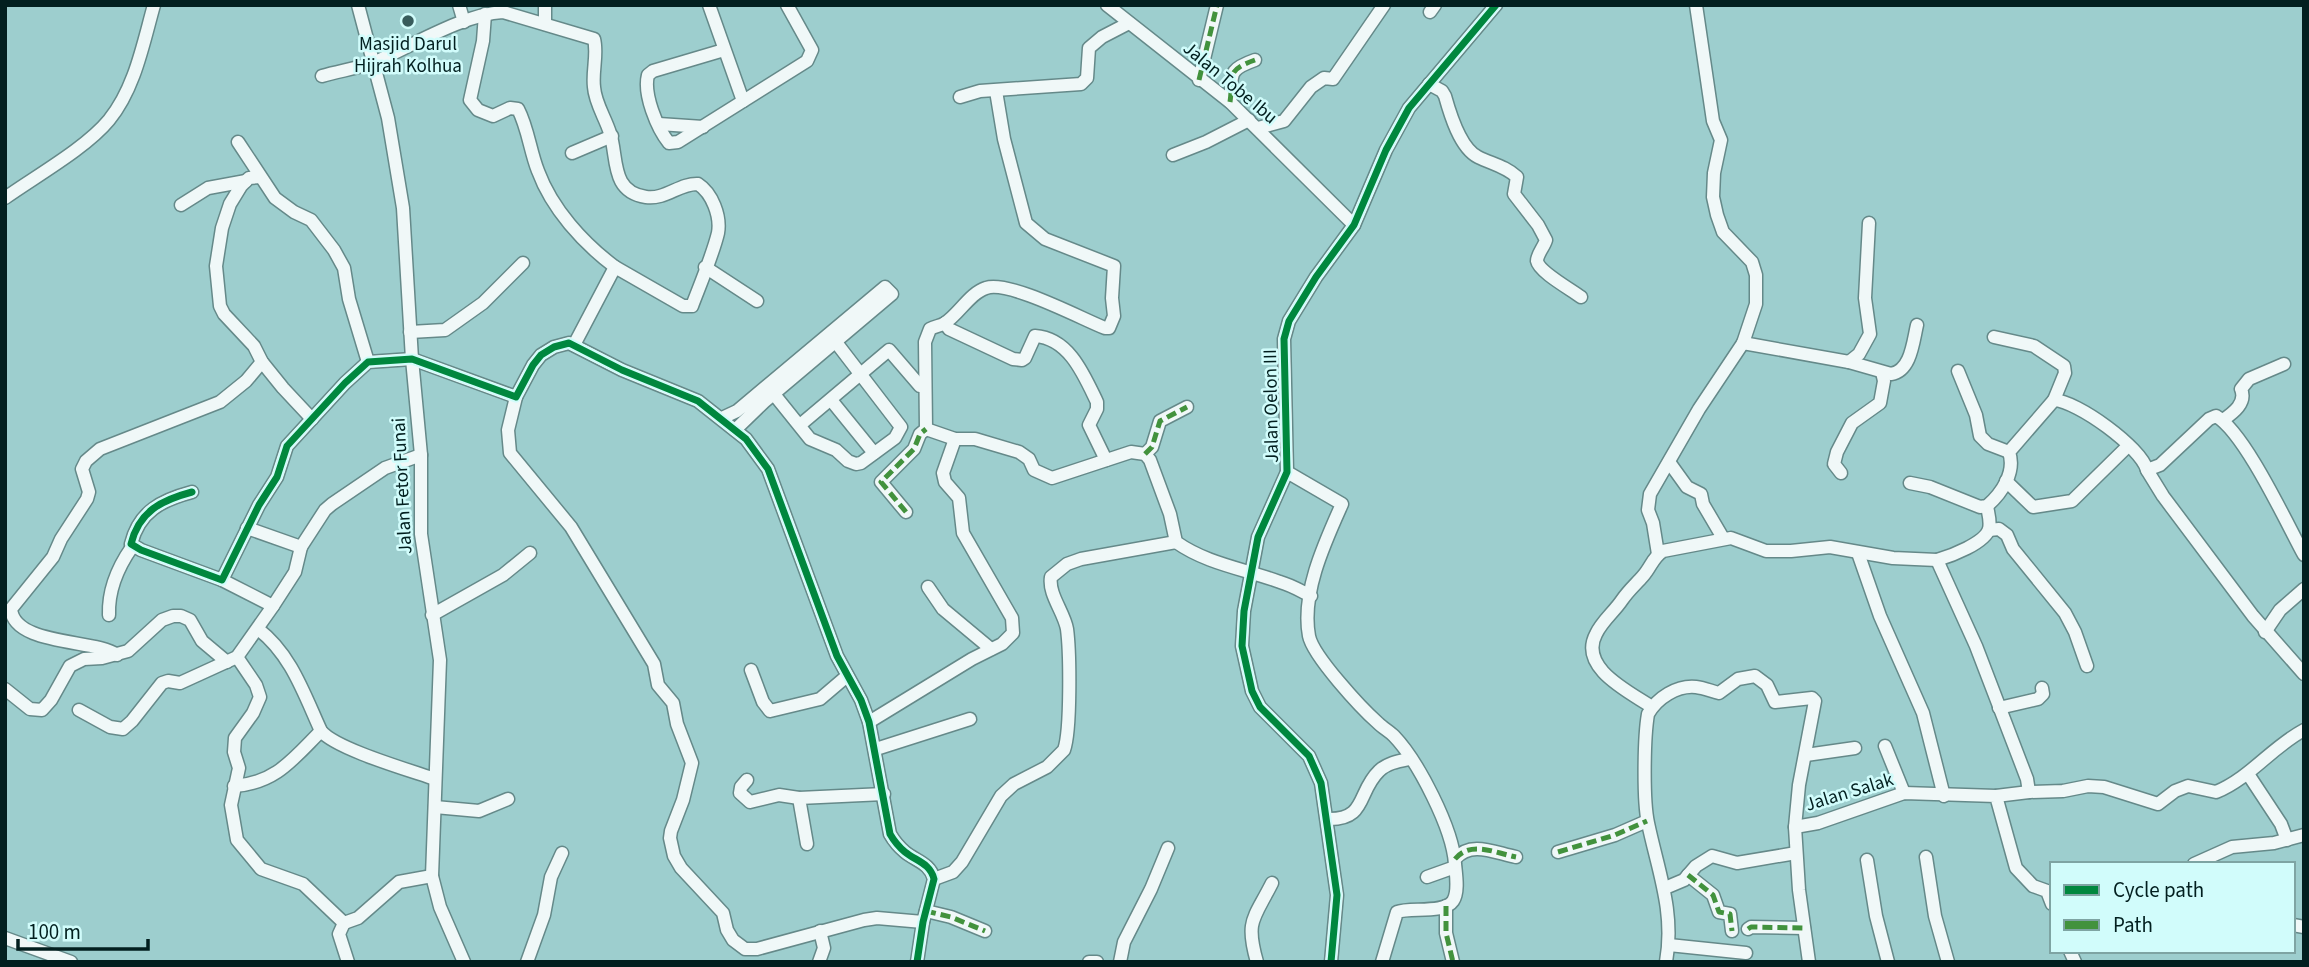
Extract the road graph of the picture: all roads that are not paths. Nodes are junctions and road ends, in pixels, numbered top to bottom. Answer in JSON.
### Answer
{"nodes":[{"id":1,"x":154,"y":5,"type":"edge"},
{"id":2,"x":358,"y":5,"type":"edge"},
{"id":3,"x":458,"y":5,"type":"edge"},
{"id":4,"x":545,"y":5,"type":"edge"},
{"id":5,"x":709,"y":5,"type":"edge"},
{"id":6,"x":787,"y":5,"type":"edge"},
{"id":7,"x":1107,"y":5,"type":"edge"},
{"id":8,"x":1217,"y":5,"type":"edge"},
{"id":9,"x":1384,"y":5,"type":"edge"},
{"id":10,"x":1496,"y":5,"type":"edge"},
{"id":11,"x":1696,"y":5,"type":"edge"},
{"id":12,"x":503,"y":8,"type":"edge"},
{"id":13,"x":485,"y":14,"type":"junction"},
{"id":14,"x":464,"y":22,"type":"junction"},
{"id":15,"x":1129,"y":23,"type":"junction"},
{"id":16,"x":545,"y":24,"type":"junction"},
{"id":17,"x":724,"y":50,"type":"junction"},
{"id":18,"x":1255,"y":60,"type":"dead end"},
{"id":19,"x":372,"y":63,"type":"junction"},
{"id":20,"x":322,"y":76,"type":"dead end"},
{"id":21,"x":1199,"y":80,"type":"junction"},
{"id":22,"x":1429,"y":84,"type":"junction"},
{"id":23,"x":996,"y":91,"type":"junction"},
{"id":24,"x":960,"y":97,"type":"dead end"},
{"id":25,"x":743,"y":101,"type":"junction"},
{"id":26,"x":1230,"y":102,"type":"junction"},
{"id":27,"x":659,"y":124,"type":"junction"},
{"id":28,"x":1253,"y":124,"type":"junction"},
{"id":29,"x":703,"y":127,"type":"junction"},
{"id":30,"x":611,"y":136,"type":"junction"},
{"id":31,"x":237,"y":142,"type":"dead end"},
{"id":32,"x":572,"y":153,"type":"dead end"},
{"id":33,"x":1174,"y":155,"type":"dead end"},
{"id":34,"x":260,"y":177,"type":"junction"},
{"id":35,"x":246,"y":181,"type":"junction"},
{"id":36,"x":5,"y":198,"type":"edge"},
{"id":37,"x":181,"y":205,"type":"dead end"},
{"id":38,"x":1868,"y":223,"type":"dead end"},
{"id":39,"x":1354,"y":225,"type":"junction"},
{"id":40,"x":523,"y":263,"type":"dead end"},
{"id":41,"x":615,"y":267,"type":"junction"},
{"id":42,"x":705,"y":267,"type":"junction"},
{"id":43,"x":1581,"y":297,"type":"dead end"},
{"id":44,"x":757,"y":301,"type":"dead end"},
{"id":45,"x":945,"y":323,"type":"junction"},
{"id":46,"x":1917,"y":325,"type":"dead end"},
{"id":47,"x":410,"y":332,"type":"junction"},
{"id":48,"x":1994,"y":337,"type":"dead end"},
{"id":49,"x":832,"y":338,"type":"junction"},
{"id":50,"x":1743,"y":343,"type":"junction"},
{"id":51,"x":574,"y":345,"type":"junction"},
{"id":52,"x":412,"y":359,"type":"junction"},
{"id":53,"x":262,"y":362,"type":"junction"},
{"id":54,"x":369,"y":362,"type":"junction"},
{"id":55,"x":1849,"y":362,"type":"junction"},
{"id":56,"x":2284,"y":363,"type":"dead end"},
{"id":57,"x":1958,"y":371,"type":"dead end"},
{"id":58,"x":1882,"y":372,"type":"junction"},
{"id":59,"x":860,"y":375,"type":"junction"},
{"id":60,"x":920,"y":386,"type":"dead end"},
{"id":61,"x":770,"y":389,"type":"junction"},
{"id":62,"x":516,"y":397,"type":"junction"},
{"id":63,"x":831,"y":400,"type":"junction"},
{"id":64,"x":2054,"y":400,"type":"junction"},
{"id":65,"x":1186,"y":407,"type":"dead end"},
{"id":66,"x":722,"y":418,"type":"junction"},
{"id":67,"x":312,"y":419,"type":"junction"},
{"id":68,"x":2223,"y":420,"type":"junction"},
{"id":69,"x":800,"y":425,"type":"junction"},
{"id":70,"x":926,"y":429,"type":"junction"},
{"id":71,"x":736,"y":430,"type":"junction"},
{"id":72,"x":955,"y":439,"type":"junction"},
{"id":73,"x":2128,"y":446,"type":"junction"},
{"id":74,"x":2009,"y":452,"type":"junction"},
{"id":75,"x":874,"y":453,"type":"junction"},
{"id":76,"x":1145,"y":454,"type":"junction"},
{"id":77,"x":421,"y":455,"type":"junction"},
{"id":78,"x":1106,"y":460,"type":"junction"},
{"id":79,"x":1669,"y":462,"type":"junction"},
{"id":80,"x":2147,"y":470,"type":"junction"},
{"id":81,"x":1287,"y":472,"type":"junction"},
{"id":82,"x":1841,"y":473,"type":"dead end"},
{"id":83,"x":2006,"y":481,"type":"junction"},
{"id":84,"x":1910,"y":484,"type":"dead end"},
{"id":85,"x":192,"y":492,"type":"dead end"},
{"id":86,"x":1987,"y":506,"type":"junction"},
{"id":87,"x":906,"y":512,"type":"dead end"},
{"id":88,"x":247,"y":528,"type":"junction"},
{"id":89,"x":1989,"y":530,"type":"junction"},
{"id":90,"x":1723,"y":538,"type":"junction"},
{"id":91,"x":1176,"y":542,"type":"junction"},
{"id":92,"x":132,"y":547,"type":"junction"},
{"id":93,"x":301,"y":547,"type":"junction"},
{"id":94,"x":530,"y":553,"type":"dead end"},
{"id":95,"x":1858,"y":553,"type":"junction"},
{"id":96,"x":1658,"y":554,"type":"junction"},
{"id":97,"x":2304,"y":555,"type":"edge"},
{"id":98,"x":1937,"y":560,"type":"junction"},
{"id":99,"x":1251,"y":574,"type":"junction"},
{"id":100,"x":222,"y":580,"type":"junction"},
{"id":101,"x":928,"y":587,"type":"dead end"},
{"id":102,"x":2304,"y":589,"type":"edge"},
{"id":103,"x":1311,"y":596,"type":"junction"},
{"id":104,"x":273,"y":606,"type":"junction"},
{"id":105,"x":109,"y":615,"type":"dead end"},
{"id":106,"x":432,"y":615,"type":"junction"},
{"id":107,"x":258,"y":629,"type":"junction"},
{"id":108,"x":2266,"y":632,"type":"junction"},
{"id":109,"x":991,"y":649,"type":"junction"},
{"id":110,"x":117,"y":655,"type":"junction"},
{"id":111,"x":232,"y":659,"type":"junction"},
{"id":112,"x":2087,"y":666,"type":"dead end"},
{"id":113,"x":751,"y":670,"type":"dead end"},
{"id":114,"x":2304,"y":674,"type":"edge"},
{"id":115,"x":847,"y":676,"type":"junction"},
{"id":116,"x":2042,"y":688,"type":"dead end"},
{"id":117,"x":5,"y":689,"type":"edge"},
{"id":118,"x":1652,"y":707,"type":"junction"},
{"id":119,"x":1999,"y":708,"type":"junction"},
{"id":120,"x":79,"y":710,"type":"dead end"},
{"id":121,"x":970,"y":719,"type":"dead end"},
{"id":122,"x":869,"y":722,"type":"junction"},
{"id":123,"x":2304,"y":730,"type":"edge"},
{"id":124,"x":321,"y":731,"type":"junction"},
{"id":125,"x":1885,"y":747,"type":"dead end"},
{"id":126,"x":1856,"y":748,"type":"dead end"},
{"id":127,"x":876,"y":749,"type":"junction"},
{"id":128,"x":1806,"y":755,"type":"junction"},
{"id":129,"x":1409,"y":758,"type":"junction"},
{"id":130,"x":2248,"y":774,"type":"junction"},
{"id":131,"x":435,"y":779,"type":"junction"},
{"id":132,"x":747,"y":780,"type":"dead end"},
{"id":133,"x":234,"y":786,"type":"junction"},
{"id":134,"x":2029,"y":792,"type":"junction"},
{"id":135,"x":1904,"y":793,"type":"junction"},
{"id":136,"x":884,"y":794,"type":"junction"},
{"id":137,"x":1944,"y":796,"type":"junction"},
{"id":138,"x":1996,"y":796,"type":"junction"},
{"id":139,"x":799,"y":798,"type":"junction"},
{"id":140,"x":508,"y":799,"type":"dead end"},
{"id":141,"x":435,"y":807,"type":"junction"},
{"id":142,"x":1328,"y":819,"type":"junction"},
{"id":143,"x":1647,"y":821,"type":"junction"},
{"id":144,"x":1795,"y":827,"type":"junction"},
{"id":145,"x":2304,"y":835,"type":"edge"},
{"id":146,"x":2287,"y":840,"type":"junction"},
{"id":147,"x":807,"y":844,"type":"dead end"},
{"id":148,"x":1168,"y":848,"type":"dead end"},
{"id":149,"x":1558,"y":852,"type":"dead end"},
{"id":150,"x":562,"y":853,"type":"dead end"},
{"id":151,"x":1796,"y":853,"type":"junction"},
{"id":152,"x":1516,"y":857,"type":"dead end"},
{"id":153,"x":1926,"y":857,"type":"dead end"},
{"id":154,"x":1867,"y":860,"type":"dead end"},
{"id":155,"x":2198,"y":862,"type":"edge"},
{"id":156,"x":1455,"y":863,"type":"junction"},
{"id":157,"x":1688,"y":875,"type":"junction"},
{"id":158,"x":432,"y":876,"type":"junction"},
{"id":159,"x":1427,"y":877,"type":"dead end"},
{"id":160,"x":934,"y":879,"type":"junction"},
{"id":161,"x":1272,"y":883,"type":"dead end"},
{"id":162,"x":1665,"y":888,"type":"junction"},
{"id":163,"x":2049,"y":889,"type":"edge"},
{"id":164,"x":1446,"y":906,"type":"junction"},
{"id":165,"x":924,"y":917,"type":"junction"},
{"id":166,"x":344,"y":923,"type":"junction"},
{"id":167,"x":1804,"y":928,"type":"junction"},
{"id":168,"x":1748,"y":929,"type":"dead end"},
{"id":169,"x":985,"y":931,"type":"dead end"},
{"id":170,"x":1732,"y":931,"type":"dead end"},
{"id":171,"x":820,"y":932,"type":"junction"},
{"id":172,"x":5,"y":939,"type":"edge"},
{"id":173,"x":1669,"y":945,"type":"junction"},
{"id":174,"x":1746,"y":953,"type":"dead end"},
{"id":175,"x":71,"y":962,"type":"edge"},
{"id":176,"x":348,"y":962,"type":"edge"},
{"id":177,"x":464,"y":962,"type":"edge"},
{"id":178,"x":527,"y":962,"type":"edge"},
{"id":179,"x":819,"y":962,"type":"edge"},
{"id":180,"x":917,"y":962,"type":"edge"},
{"id":181,"x":1089,"y":962,"type":"edge"},
{"id":182,"x":1097,"y":962,"type":"edge"},
{"id":183,"x":1120,"y":962,"type":"edge"},
{"id":184,"x":1257,"y":962,"type":"edge"},
{"id":185,"x":1331,"y":962,"type":"edge"},
{"id":186,"x":1382,"y":962,"type":"edge"},
{"id":187,"x":1453,"y":962,"type":"edge"},
{"id":188,"x":1666,"y":962,"type":"edge"},
{"id":189,"x":1809,"y":962,"type":"edge"},
{"id":190,"x":1888,"y":962,"type":"edge"},
{"id":191,"x":1948,"y":962,"type":"edge"}],
"edges":[{"from":1,"to":36,"type":"street"},
{"from":2,"to":19,"type":"street","name":"Jalan Fetor Funai"},
{"from":3,"to":14,"type":"street"},
{"from":4,"to":16,"type":"street"},
{"from":5,"to":17,"type":"street"},
{"from":6,"to":25,"type":"street"},
{"from":7,"to":15,"type":"street","name":"Jalan Tobe Ibu"},
{"from":8,"to":21,"type":"street"},
{"from":9,"to":28,"type":"street"},
{"from":10,"to":22,"type":"street","name":"Jalan Oelon III"},
{"from":11,"to":50,"type":"street"},
{"from":12,"to":13,"type":"street"},
{"from":12,"to":16,"type":"street"},
{"from":13,"to":14,"type":"street"},
{"from":13,"to":41,"type":"street"},
{"from":14,"to":19,"type":"street"},
{"from":15,"to":21,"type":"street","name":"Jalan Tobe Ibu"},
{"from":15,"to":23,"type":"street"},
{"from":16,"to":30,"type":"street"},
{"from":17,"to":25,"type":"street"},
{"from":17,"to":27,"type":"street"},
{"from":18,"to":26,"type":"street"},
{"from":19,"to":20,"type":"street"},
{"from":19,"to":47,"type":"street","name":"Jalan Fetor Funai"},
{"from":21,"to":26,"type":"street","name":"Jalan Tobe Ibu"},
{"from":22,"to":39,"type":"street","name":"Jalan Oelon III"},
{"from":22,"to":43,"type":"street"},
{"from":23,"to":24,"type":"street"},
{"from":23,"to":45,"type":"street"},
{"from":25,"to":29,"type":"street"},
{"from":26,"to":28,"type":"street","name":"Jalan Tobe Ibu"},
{"from":27,"to":29,"type":"street"},
{"from":27,"to":29,"type":"street"},
{"from":28,"to":33,"type":"street"},
{"from":28,"to":39,"type":"street","name":"Jalan Tobe Ibu"},
{"from":30,"to":32,"type":"street"},
{"from":30,"to":42,"type":"street"},
{"from":31,"to":34,"type":"street"},
{"from":34,"to":35,"type":"street"},
{"from":34,"to":54,"type":"street"},
{"from":35,"to":37,"type":"street"},
{"from":35,"to":53,"type":"street"},
{"from":38,"to":55,"type":"street"},
{"from":39,"to":81,"type":"street","name":"Jalan Oelon III"},
{"from":40,"to":47,"type":"street"},
{"from":41,"to":42,"type":"street"},
{"from":41,"to":51,"type":"street"},
{"from":42,"to":44,"type":"street"},
{"from":45,"to":70,"type":"street"},
{"from":45,"to":78,"type":"street"},
{"from":46,"to":58,"type":"street"},
{"from":47,"to":52,"type":"street","name":"Jalan Fetor Funai"},
{"from":48,"to":64,"type":"street"},
{"from":49,"to":49,"type":"street"},
{"from":49,"to":59,"type":"street"},
{"from":49,"to":61,"type":"street"},
{"from":50,"to":55,"type":"street"},
{"from":50,"to":79,"type":"street"},
{"from":51,"to":62,"type":"street"},
{"from":51,"to":66,"type":"street"},
{"from":52,"to":54,"type":"street"},
{"from":52,"to":62,"type":"street"},
{"from":52,"to":77,"type":"street","name":"Jalan Fetor Funai"},
{"from":53,"to":67,"type":"street"},
{"from":53,"to":110,"type":"street"},
{"from":54,"to":67,"type":"street"},
{"from":55,"to":58,"type":"street"},
{"from":56,"to":68,"type":"street"},
{"from":57,"to":74,"type":"street"},
{"from":58,"to":82,"type":"street"},
{"from":59,"to":60,"type":"street"},
{"from":59,"to":63,"type":"street"},
{"from":59,"to":75,"type":"street"},
{"from":61,"to":66,"type":"street"},
{"from":61,"to":69,"type":"street"},
{"from":61,"to":71,"type":"street"},
{"from":62,"to":171,"type":"street"},
{"from":63,"to":69,"type":"street"},
{"from":63,"to":75,"type":"street"},
{"from":64,"to":73,"type":"street"},
{"from":64,"to":74,"type":"street"},
{"from":65,"to":76,"type":"street"},
{"from":66,"to":71,"type":"street"},
{"from":67,"to":88,"type":"street"},
{"from":68,"to":80,"type":"street"},
{"from":68,"to":97,"type":"street"},
{"from":69,"to":75,"type":"street"},
{"from":70,"to":72,"type":"street"},
{"from":70,"to":87,"type":"street"},
{"from":71,"to":115,"type":"street"},
{"from":72,"to":78,"type":"street"},
{"from":72,"to":109,"type":"street"},
{"from":73,"to":80,"type":"street"},
{"from":73,"to":83,"type":"street"},
{"from":74,"to":83,"type":"street"},
{"from":76,"to":78,"type":"street"},
{"from":76,"to":91,"type":"street"},
{"from":77,"to":93,"type":"street"},
{"from":77,"to":106,"type":"street","name":"Jalan Fetor Funai"},
{"from":79,"to":90,"type":"street"},
{"from":79,"to":96,"type":"street"},
{"from":80,"to":108,"type":"street"},
{"from":81,"to":99,"type":"street","name":"Jalan Oelon III"},
{"from":81,"to":103,"type":"street"},
{"from":83,"to":86,"type":"street"},
{"from":84,"to":86,"type":"street"},
{"from":85,"to":92,"type":"street"},
{"from":86,"to":89,"type":"street"},
{"from":88,"to":93,"type":"street"},
{"from":88,"to":100,"type":"street"},
{"from":89,"to":98,"type":"street"},
{"from":89,"to":112,"type":"street"},
{"from":90,"to":95,"type":"street"},
{"from":90,"to":96,"type":"street"},
{"from":91,"to":99,"type":"street"},
{"from":91,"to":160,"type":"street"},
{"from":92,"to":100,"type":"street"},
{"from":92,"to":105,"type":"street"},
{"from":93,"to":104,"type":"street"},
{"from":94,"to":106,"type":"street"},
{"from":95,"to":98,"type":"street"},
{"from":95,"to":137,"type":"street"},
{"from":96,"to":118,"type":"street"},
{"from":98,"to":119,"type":"street"},
{"from":99,"to":103,"type":"street"},
{"from":99,"to":142,"type":"street","name":"Jalan Oelon III"},
{"from":100,"to":104,"type":"street"},
{"from":101,"to":109,"type":"street"},
{"from":102,"to":108,"type":"street"},
{"from":103,"to":129,"type":"street"},
{"from":104,"to":107,"type":"street"},
{"from":106,"to":131,"type":"street","name":"Jalan Fetor Funai"},
{"from":107,"to":111,"type":"street"},
{"from":107,"to":124,"type":"street"},
{"from":108,"to":114,"type":"street"},
{"from":109,"to":122,"type":"street"},
{"from":110,"to":111,"type":"street"},
{"from":110,"to":117,"type":"street"},
{"from":111,"to":120,"type":"street"},
{"from":111,"to":133,"type":"street"},
{"from":113,"to":115,"type":"street"},
{"from":115,"to":122,"type":"street"},
{"from":116,"to":119,"type":"street"},
{"from":118,"to":128,"type":"street"},
{"from":118,"to":143,"type":"street"},
{"from":119,"to":134,"type":"street"},
{"from":121,"to":127,"type":"street"},
{"from":122,"to":127,"type":"street"},
{"from":123,"to":130,"type":"street","name":"Jalan Salak"},
{"from":124,"to":131,"type":"street"},
{"from":124,"to":133,"type":"street"},
{"from":125,"to":135,"type":"street"},
{"from":126,"to":128,"type":"street"},
{"from":127,"to":136,"type":"street"},
{"from":128,"to":144,"type":"street"},
{"from":129,"to":142,"type":"street"},
{"from":129,"to":156,"type":"street"},
{"from":130,"to":134,"type":"street","name":"Jalan Salak"},
{"from":130,"to":146,"type":"street"},
{"from":131,"to":141,"type":"street","name":"Jalan Fetor Funai"},
{"from":132,"to":139,"type":"street"},
{"from":133,"to":166,"type":"street"},
{"from":134,"to":138,"type":"street","name":"Jalan Salak"},
{"from":135,"to":137,"type":"street","name":"Jalan Salak"},
{"from":135,"to":144,"type":"street","name":"Jalan Salak"},
{"from":136,"to":139,"type":"street"},
{"from":136,"to":160,"type":"street"},
{"from":137,"to":138,"type":"street","name":"Jalan Salak"},
{"from":138,"to":163,"type":"street"},
{"from":139,"to":147,"type":"street"},
{"from":140,"to":141,"type":"street"},
{"from":141,"to":158,"type":"street","name":"Jalan Fetor Funai"},
{"from":142,"to":185,"type":"street","name":"Jalan Oelon III"},
{"from":143,"to":149,"type":"street"},
{"from":143,"to":162,"type":"street"},
{"from":144,"to":151,"type":"street"},
{"from":145,"to":146,"type":"street"},
{"from":146,"to":155,"type":"street"},
{"from":148,"to":183,"type":"street"},
{"from":150,"to":178,"type":"street"},
{"from":151,"to":157,"type":"street"},
{"from":151,"to":167,"type":"street"},
{"from":152,"to":156,"type":"street"},
{"from":153,"to":191,"type":"street"},
{"from":154,"to":190,"type":"street"},
{"from":156,"to":159,"type":"street"},
{"from":156,"to":164,"type":"street"},
{"from":157,"to":162,"type":"street"},
{"from":157,"to":170,"type":"street"},
{"from":158,"to":166,"type":"street"},
{"from":158,"to":177,"type":"street","name":"Jalan Fetor Funai"},
{"from":160,"to":165,"type":"street"},
{"from":161,"to":184,"type":"street"},
{"from":162,"to":173,"type":"street"},
{"from":164,"to":186,"type":"street"},
{"from":164,"to":187,"type":"street"},
{"from":165,"to":169,"type":"street"},
{"from":165,"to":171,"type":"street"},
{"from":165,"to":180,"type":"street"},
{"from":166,"to":176,"type":"street"},
{"from":167,"to":168,"type":"street"},
{"from":167,"to":189,"type":"street"},
{"from":171,"to":179,"type":"street"},
{"from":172,"to":175,"type":"street"},
{"from":173,"to":174,"type":"street"},
{"from":173,"to":188,"type":"street"},
{"from":181,"to":182,"type":"street"}]}
